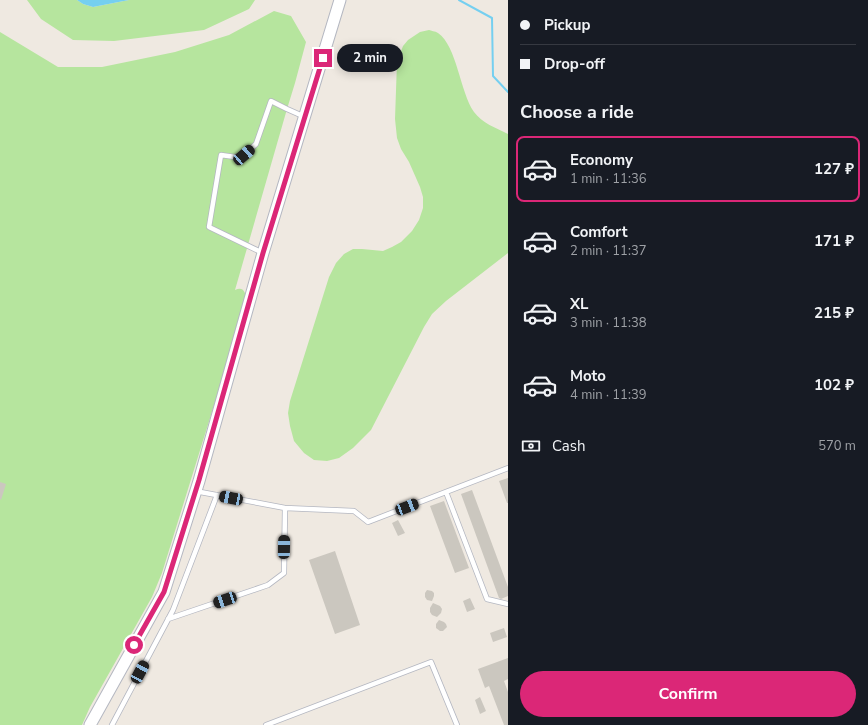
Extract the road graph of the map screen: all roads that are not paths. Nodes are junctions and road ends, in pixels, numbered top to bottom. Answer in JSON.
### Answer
{"nodes":[{"id":1,"x":340,"y":0,"type":"edge"},
{"id":2,"x":305,"y":117,"type":"junction"},
{"id":3,"x":263,"y":253,"type":"junction"},
{"id":4,"x":508,"y":468,"type":"edge"},
{"id":5,"x":195,"y":491,"type":"junction"},
{"id":6,"x":446,"y":492,"type":"junction"},
{"id":7,"x":217,"y":495,"type":"junction"},
{"id":8,"x":285,"y":508,"type":"junction"},
{"id":9,"x":508,"y":604,"type":"edge"},
{"id":10,"x":168,"y":619,"type":"junction"},
{"id":11,"x":90,"y":725,"type":"edge"},
{"id":12,"x":112,"y":725,"type":"edge"},
{"id":13,"x":266,"y":725,"type":"edge"},
{"id":14,"x":457,"y":725,"type":"edge"}],
"edges":[{"from":1,"to":2,"type":"street"},
{"from":2,"to":3,"type":"street"},
{"from":2,"to":3,"type":"lane"},
{"from":3,"to":5,"type":"street"},
{"from":4,"to":6,"type":"lane"},
{"from":5,"to":7,"type":"lane"},
{"from":5,"to":11,"type":"street"},
{"from":6,"to":8,"type":"lane"},
{"from":6,"to":9,"type":"lane"},
{"from":7,"to":8,"type":"lane"},
{"from":7,"to":10,"type":"lane"},
{"from":8,"to":10,"type":"lane"},
{"from":10,"to":12,"type":"lane"},
{"from":13,"to":14,"type":"lane"}]}
